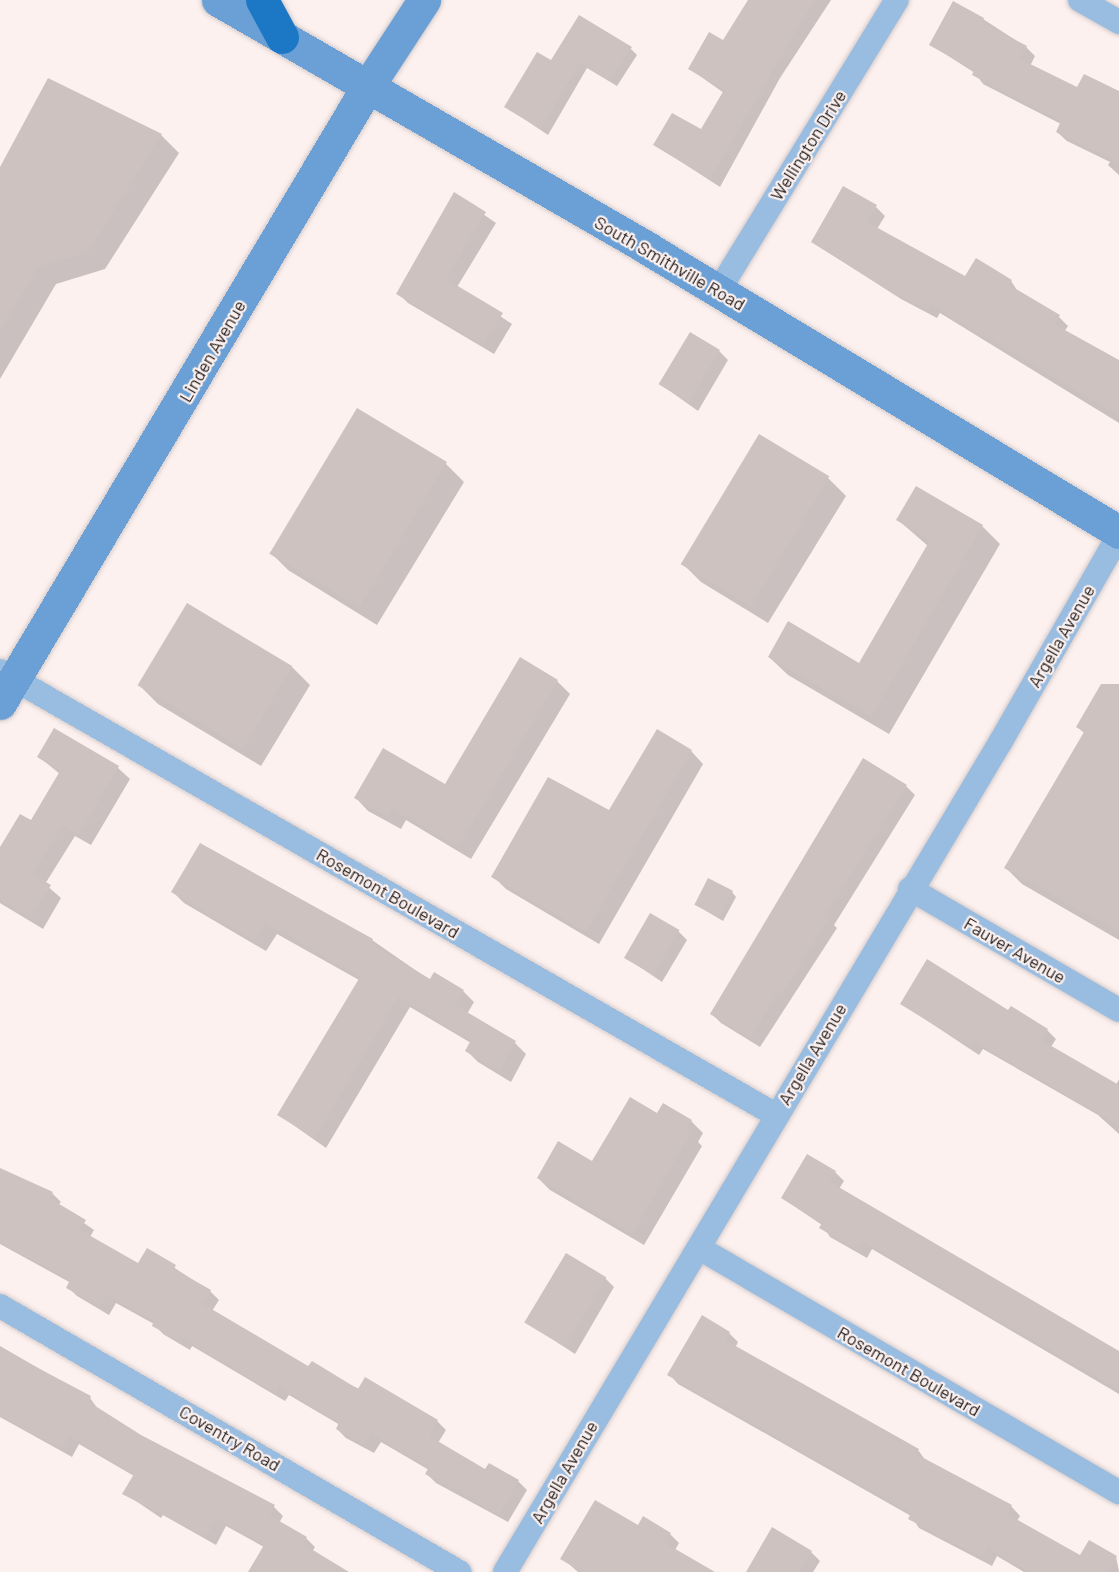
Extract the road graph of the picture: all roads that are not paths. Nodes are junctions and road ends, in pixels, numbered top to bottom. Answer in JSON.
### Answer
{"nodes":[{"id":1,"x":218,"y":0,"type":"edge"},
{"id":2,"x":262,"y":0,"type":"edge"},
{"id":3,"x":424,"y":0,"type":"edge"},
{"id":4,"x":897,"y":0,"type":"edge"},
{"id":5,"x":1080,"y":0,"type":"edge"},
{"id":6,"x":1119,"y":22,"type":"edge"},
{"id":7,"x":282,"y":37,"type":"junction"},
{"id":8,"x":368,"y":86,"type":"junction"},
{"id":9,"x":719,"y":290,"type":"junction"},
{"id":10,"x":1119,"y":533,"type":"edge"},
{"id":11,"x":5,"y":684,"type":"edge"},
{"id":12,"x":910,"y":889,"type":"junction"},
{"id":13,"x":1119,"y":1010,"type":"edge"},
{"id":14,"x":776,"y":1115,"type":"junction"},
{"id":15,"x":699,"y":1248,"type":"junction"},
{"id":16,"x":0,"y":1306,"type":"edge"},
{"id":17,"x":1119,"y":1492,"type":"edge"},
{"id":18,"x":459,"y":1572,"type":"edge"},
{"id":19,"x":506,"y":1572,"type":"edge"}],
"edges":[{"from":1,"to":7,"type":"main road","name":"South Smithville Road"},
{"from":2,"to":7,"type":"highway"},
{"from":3,"to":8,"type":"main road","name":"Linden Avenue"},
{"from":4,"to":9,"type":"street","name":"Wellington Drive"},
{"from":5,"to":6,"type":"street"},
{"from":7,"to":8,"type":"main road","name":"South Smithville Road"},
{"from":8,"to":9,"type":"main road","name":"South Smithville Road"},
{"from":8,"to":11,"type":"main road","name":"Linden Avenue"},
{"from":9,"to":10,"type":"main road","name":"South Smithville Road"},
{"from":10,"to":12,"type":"street","name":"Argella Avenue"},
{"from":11,"to":14,"type":"street","name":"Rosemont Boulevard"},
{"from":12,"to":13,"type":"street","name":"Fauver Avenue"},
{"from":12,"to":14,"type":"street","name":"Argella Avenue"},
{"from":14,"to":15,"type":"street","name":"Argella Avenue"},
{"from":15,"to":17,"type":"street","name":"Rosemont Boulevard"},
{"from":15,"to":19,"type":"street","name":"Argella Avenue"},
{"from":16,"to":18,"type":"street","name":"Coventry Road"}]}
